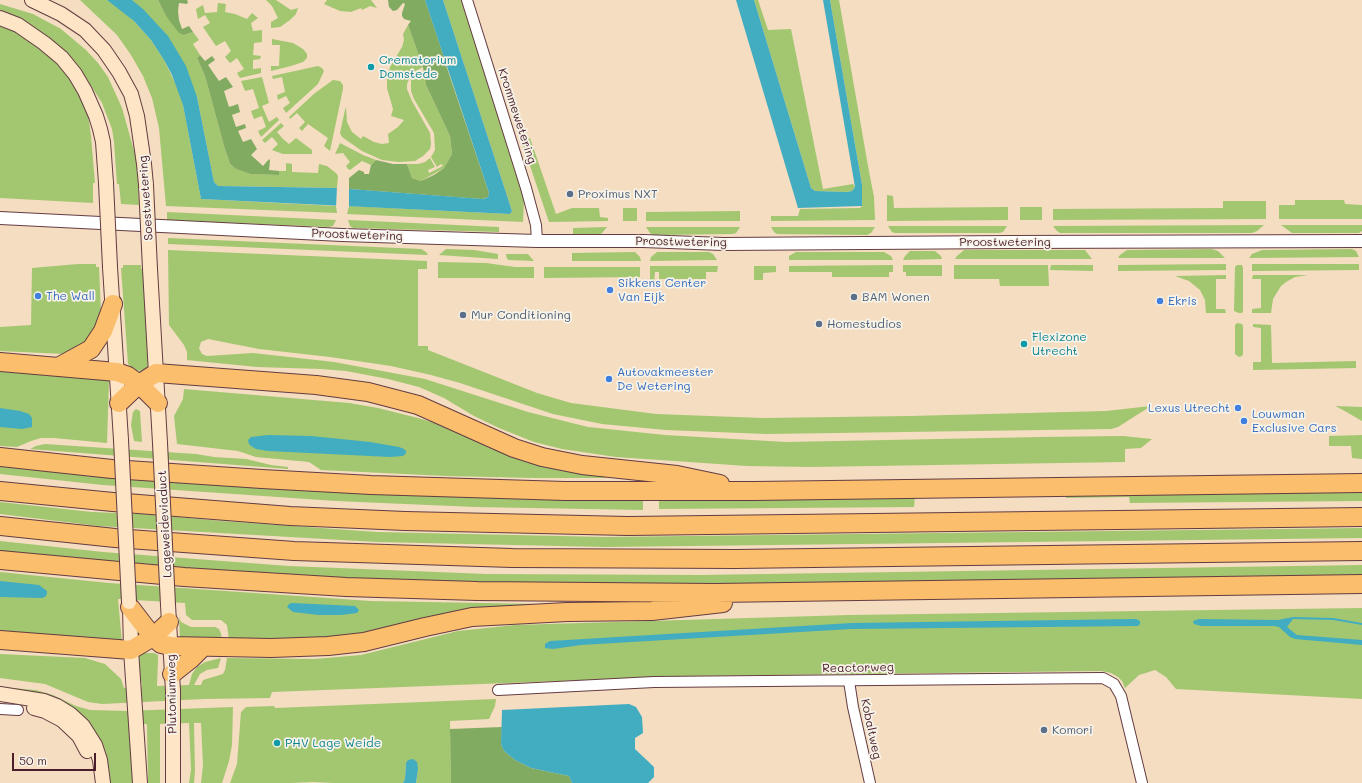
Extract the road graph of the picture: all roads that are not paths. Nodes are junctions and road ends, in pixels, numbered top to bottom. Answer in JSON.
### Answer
{"nodes":[{"id":1,"x":32,"y":0,"type":"edge"},
{"id":2,"x":467,"y":0,"type":"edge"},
{"id":3,"x":0,"y":18,"type":"edge"},
{"id":4,"x":0,"y":218,"type":"edge"},
{"id":5,"x":537,"y":241,"type":"junction"},
{"id":6,"x":1362,"y":241,"type":"edge"},
{"id":7,"x":113,"y":304,"type":"junction"},
{"id":8,"x":0,"y":362,"type":"edge"},
{"id":9,"x":59,"y":366,"type":"junction"},
{"id":10,"x":117,"y":372,"type":"junction"},
{"id":11,"x":156,"y":373,"type":"junction"},
{"id":12,"x":139,"y":384,"type":"junction"},
{"id":13,"x":119,"y":403,"type":"junction"},
{"id":14,"x":158,"y":403,"type":"junction"},
{"id":15,"x":160,"y":443,"type":"joint"},
{"id":16,"x":0,"y":457,"type":"edge"},
{"id":17,"x":1362,"y":483,"type":"edge"},
{"id":18,"x":0,"y":491,"type":"edge"},
{"id":19,"x":754,"y":491,"type":"junction"},
{"id":20,"x":1362,"y":517,"type":"edge"},
{"id":21,"x":0,"y":526,"type":"edge"},
{"id":22,"x":1362,"y":551,"type":"edge"},
{"id":23,"x":0,"y":560,"type":"edge"},
{"id":24,"x":1362,"y":584,"type":"edge"},
{"id":25,"x":837,"y":591,"type":"junction"},
{"id":26,"x":130,"y":605,"type":"junction"},
{"id":27,"x":169,"y":613,"type":"junction"},
{"id":28,"x":153,"y":637,"type":"junction"},
{"id":29,"x":0,"y":640,"type":"edge"},
{"id":30,"x":171,"y":646,"type":"junction"},
{"id":31,"x":203,"y":647,"type":"junction"},
{"id":32,"x":131,"y":650,"type":"junction"},
{"id":33,"x":172,"y":680,"type":"junction"},
{"id":34,"x":849,"y":681,"type":"junction"},
{"id":35,"x":498,"y":690,"type":"dead end"},
{"id":36,"x":0,"y":694,"type":"edge"},
{"id":37,"x":0,"y":702,"type":"edge"},
{"id":38,"x":0,"y":709,"type":"edge"},
{"id":39,"x":18,"y":710,"type":"dead end"},
{"id":40,"x":96,"y":783,"type":"edge"},
{"id":41,"x":103,"y":783,"type":"edge"},
{"id":42,"x":140,"y":783,"type":"edge"},
{"id":43,"x":173,"y":783,"type":"edge"},
{"id":44,"x":870,"y":783,"type":"edge"},
{"id":45,"x":1142,"y":783,"type":"edge"}],
"edges":[{"from":1,"to":11,"type":"main road","name":"Soestwetering","bridge":true},
{"from":2,"to":5,"type":"street","name":"Krommewetering"},
{"from":3,"to":7,"type":"main road","bridge":true},
{"from":4,"to":5,"type":"street","name":"Proostwetering"},
{"from":5,"to":6,"type":"street","name":"Proostwetering"},
{"from":7,"to":9,"type":"highway"},
{"from":7,"to":10,"type":"main road"},
{"from":8,"to":9,"type":"highway"},
{"from":9,"to":10,"type":"highway"},
{"from":10,"to":12,"type":"highway"},
{"from":10,"to":13,"type":"main road"},
{"from":11,"to":12,"type":"highway"},
{"from":11,"to":14,"type":"main road","name":"Soestwetering"},
{"from":11,"to":19,"type":"highway"},
{"from":12,"to":13,"type":"highway"},
{"from":12,"to":14,"type":"highway"},
{"from":13,"to":26,"type":"main road","bridge":true},
{"from":14,"to":15,"type":"main road","name":"Soestwetering"},
{"from":15,"to":27,"type":"main road","name":"Lageweideviaduct","bridge":true},
{"from":16,"to":19,"type":"highway"},
{"from":17,"to":19,"type":"highway"},
{"from":18,"to":20,"type":"highway"},
{"from":21,"to":22,"type":"highway"},
{"from":23,"to":25,"type":"highway"},
{"from":24,"to":25,"type":"highway"},
{"from":25,"to":31,"type":"highway"},
{"from":26,"to":28,"type":"highway"},
{"from":26,"to":32,"type":"main road"},
{"from":27,"to":28,"type":"highway"},
{"from":27,"to":30,"type":"main road","name":"Plutoniumweg"},
{"from":28,"to":30,"type":"highway"},
{"from":28,"to":32,"type":"highway"},
{"from":29,"to":32,"type":"highway"},
{"from":30,"to":31,"type":"highway"},
{"from":30,"to":33,"type":"main road","name":"Plutoniumweg"},
{"from":31,"to":33,"type":"highway"},
{"from":32,"to":42,"type":"main road"},
{"from":33,"to":43,"type":"main road","name":"Plutoniumweg"},
{"from":34,"to":35,"type":"street","name":"Reactorweg"},
{"from":34,"to":44,"type":"street","name":"Kobaltweg"},
{"from":34,"to":45,"type":"street","name":"Reactorweg"},
{"from":36,"to":41,"type":"main road"},
{"from":37,"to":40,"type":"main road"},
{"from":38,"to":39,"type":"street"}]}
